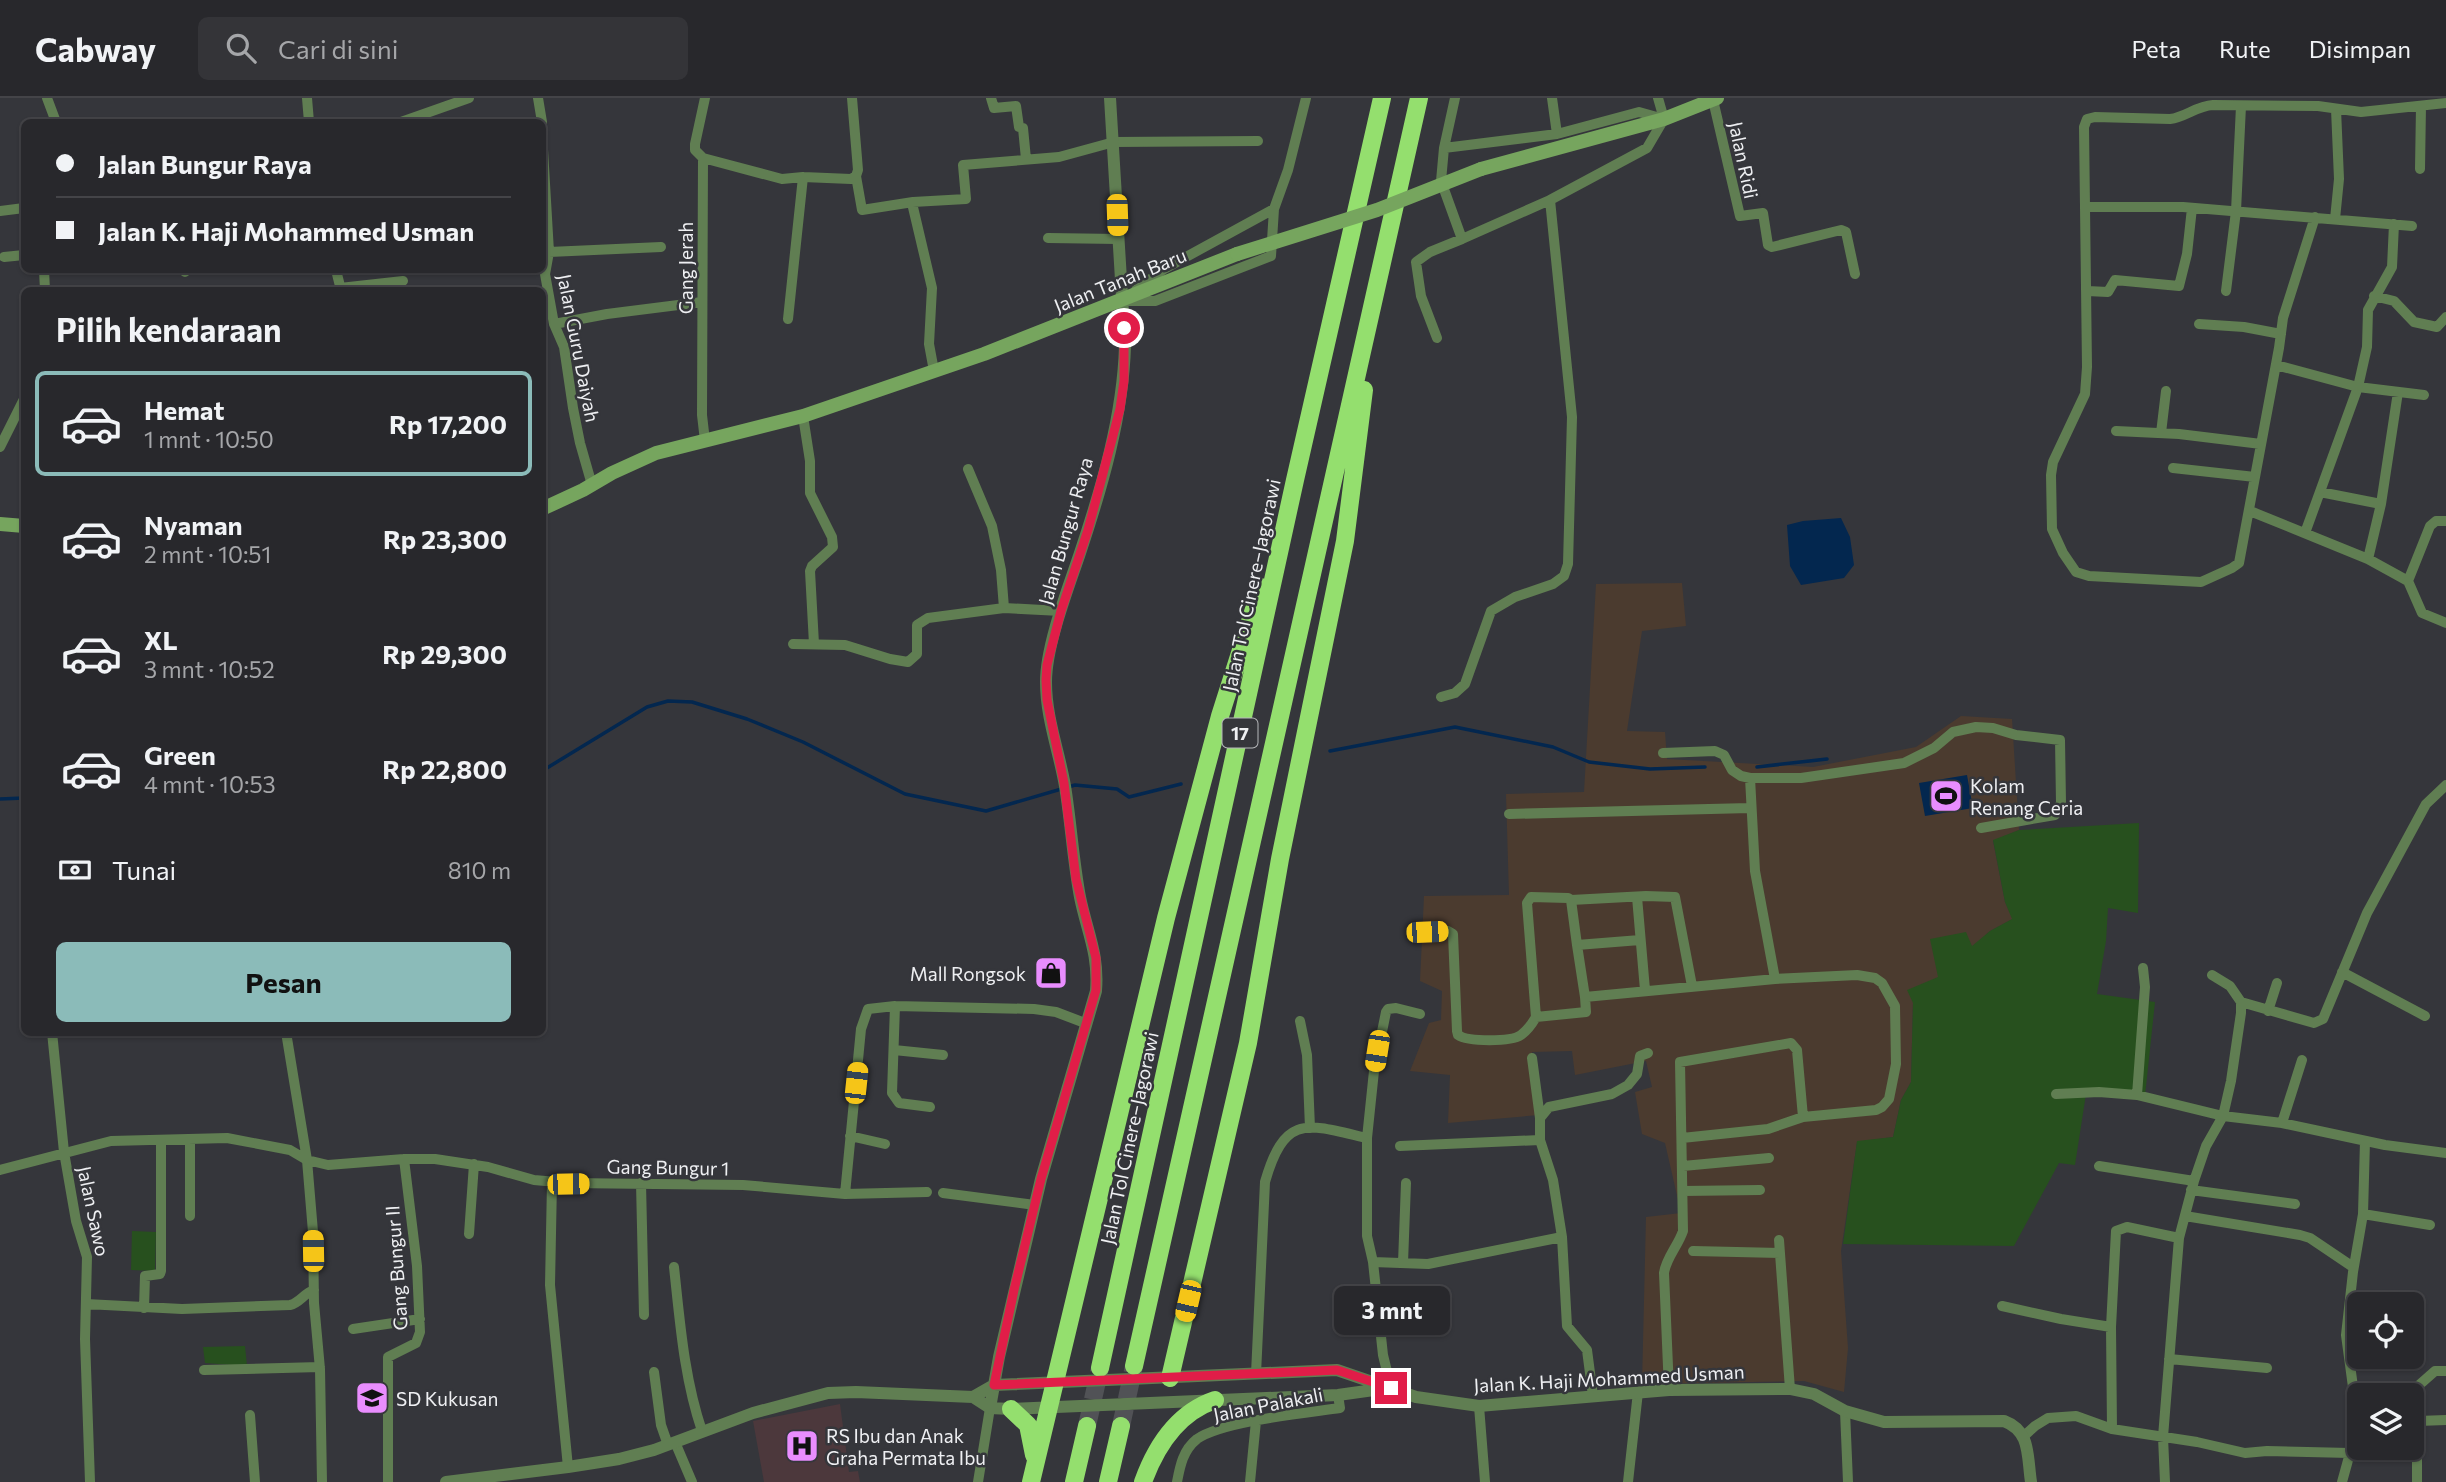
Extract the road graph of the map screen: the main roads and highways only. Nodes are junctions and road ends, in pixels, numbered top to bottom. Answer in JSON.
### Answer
{"nodes":[{"id":1,"x":1382,"y":98,"type":"edge"},
{"id":2,"x":1419,"y":98,"type":"edge"},
{"id":3,"x":1715,"y":99,"type":"edge"},
{"id":4,"x":1377,"y":285,"type":"junction"},
{"id":5,"x":1296,"y":480,"type":"junction"},
{"id":6,"x":546,"y":507,"type":"edge"},
{"id":7,"x":0,"y":524,"type":"edge"},
{"id":8,"x":21,"y":526,"type":"edge"},
{"id":9,"x":1134,"y":1366,"type":"tunnel mouth"},
{"id":10,"x":1100,"y":1368,"type":"tunnel mouth"},
{"id":11,"x":1170,"y":1378,"type":"road end"},
{"id":12,"x":1215,"y":1400,"type":"road end"},
{"id":13,"x":1011,"y":1409,"type":"road end"},
{"id":14,"x":1087,"y":1426,"type":"tunnel mouth"},
{"id":15,"x":1121,"y":1426,"type":"tunnel mouth"},
{"id":16,"x":1032,"y":1477,"type":"edge"},
{"id":17,"x":1074,"y":1482,"type":"edge"},
{"id":18,"x":1108,"y":1482,"type":"edge"},
{"id":19,"x":1143,"y":1482,"type":"edge"}],
"edges":[{"from":1,"to":5,"type":"highway","name":"Jalan Tol Cinere–Jagorawi","number":"17"},
{"from":2,"to":4,"type":"highway","number":"17"},
{"from":3,"to":6,"type":"main road","name":"Jalan Tanah Baru","bridge":true},
{"from":4,"to":9,"type":"highway","number":"17"},
{"from":4,"to":11,"type":"highway"},
{"from":5,"to":10,"type":"highway","name":"Jalan Tol Cinere–Jagorawi","number":"17"},
{"from":5,"to":16,"type":"highway"},
{"from":7,"to":8,"type":"main road"},
{"from":12,"to":19,"type":"highway"},
{"from":13,"to":16,"type":"highway"},
{"from":14,"to":17,"type":"highway"},
{"from":15,"to":18,"type":"highway"}]}
